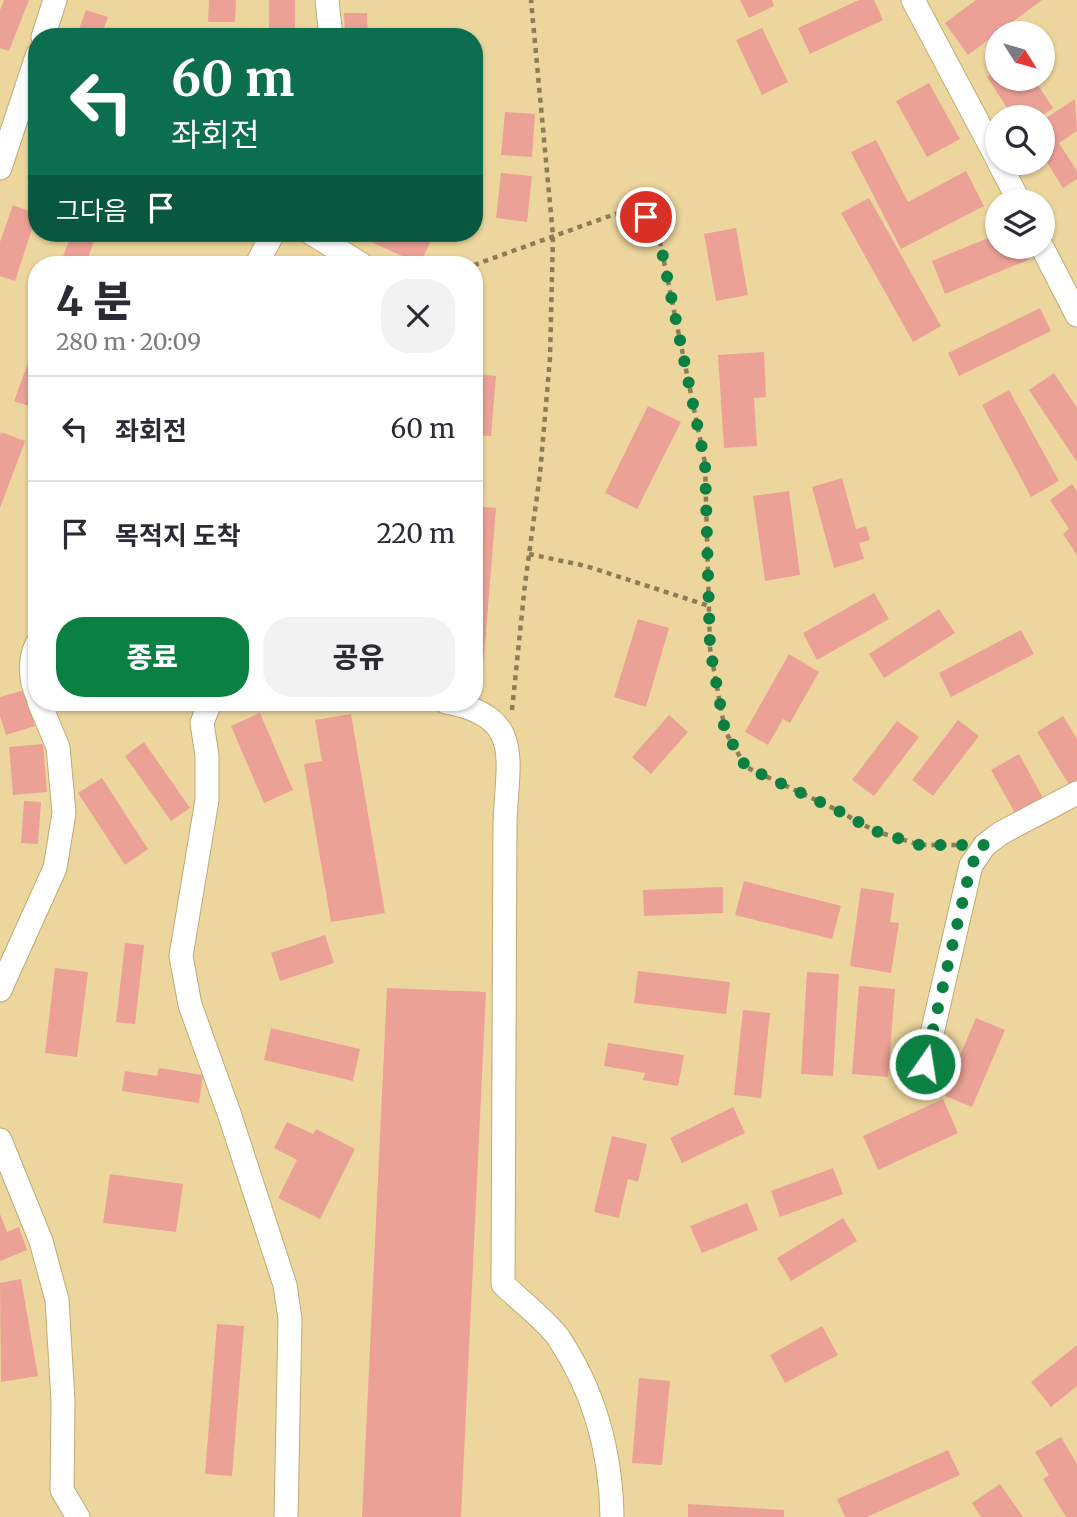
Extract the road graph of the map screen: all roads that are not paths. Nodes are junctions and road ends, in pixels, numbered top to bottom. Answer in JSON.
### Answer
{"nodes":[{"id":1,"x":55,"y":0,"type":"edge"},
{"id":2,"x":327,"y":0,"type":"edge"},
{"id":3,"x":913,"y":0,"type":"edge"},
{"id":4,"x":46,"y":28,"type":"edge"},
{"id":5,"x":330,"y":28,"type":"edge"},
{"id":6,"x":28,"y":83,"type":"edge"},
{"id":7,"x":985,"y":136,"type":"edge"},
{"id":8,"x":0,"y":168,"type":"edge"},
{"id":9,"x":326,"y":242,"type":"edge"},
{"id":10,"x":349,"y":256,"type":"edge"},
{"id":11,"x":1048,"y":259,"type":"edge"},
{"id":12,"x":1077,"y":315,"type":"edge"},
{"id":13,"x":43,"y":711,"type":"edge"},
{"id":14,"x":207,"y":711,"type":"edge"},
{"id":15,"x":477,"y":711,"type":"edge"},
{"id":16,"x":1077,"y":793,"type":"edge"},
{"id":17,"x":0,"y":990,"type":"edge"},
{"id":18,"x":925,"y":1064,"type":"dead end"},
{"id":19,"x":0,"y":1140,"type":"edge"},
{"id":20,"x":78,"y":1517,"type":"edge"},
{"id":21,"x":286,"y":1517,"type":"edge"},
{"id":22,"x":612,"y":1517,"type":"edge"}],
"edges":[{"from":1,"to":4,"type":"street"},
{"from":2,"to":5,"type":"street"},
{"from":3,"to":7,"type":"street"},
{"from":6,"to":8,"type":"street"},
{"from":9,"to":10,"type":"street"},
{"from":11,"to":12,"type":"street"},
{"from":13,"to":17,"type":"street"},
{"from":14,"to":21,"type":"street"},
{"from":15,"to":22,"type":"street"},
{"from":16,"to":18,"type":"street"},
{"from":19,"to":20,"type":"street"}]}
